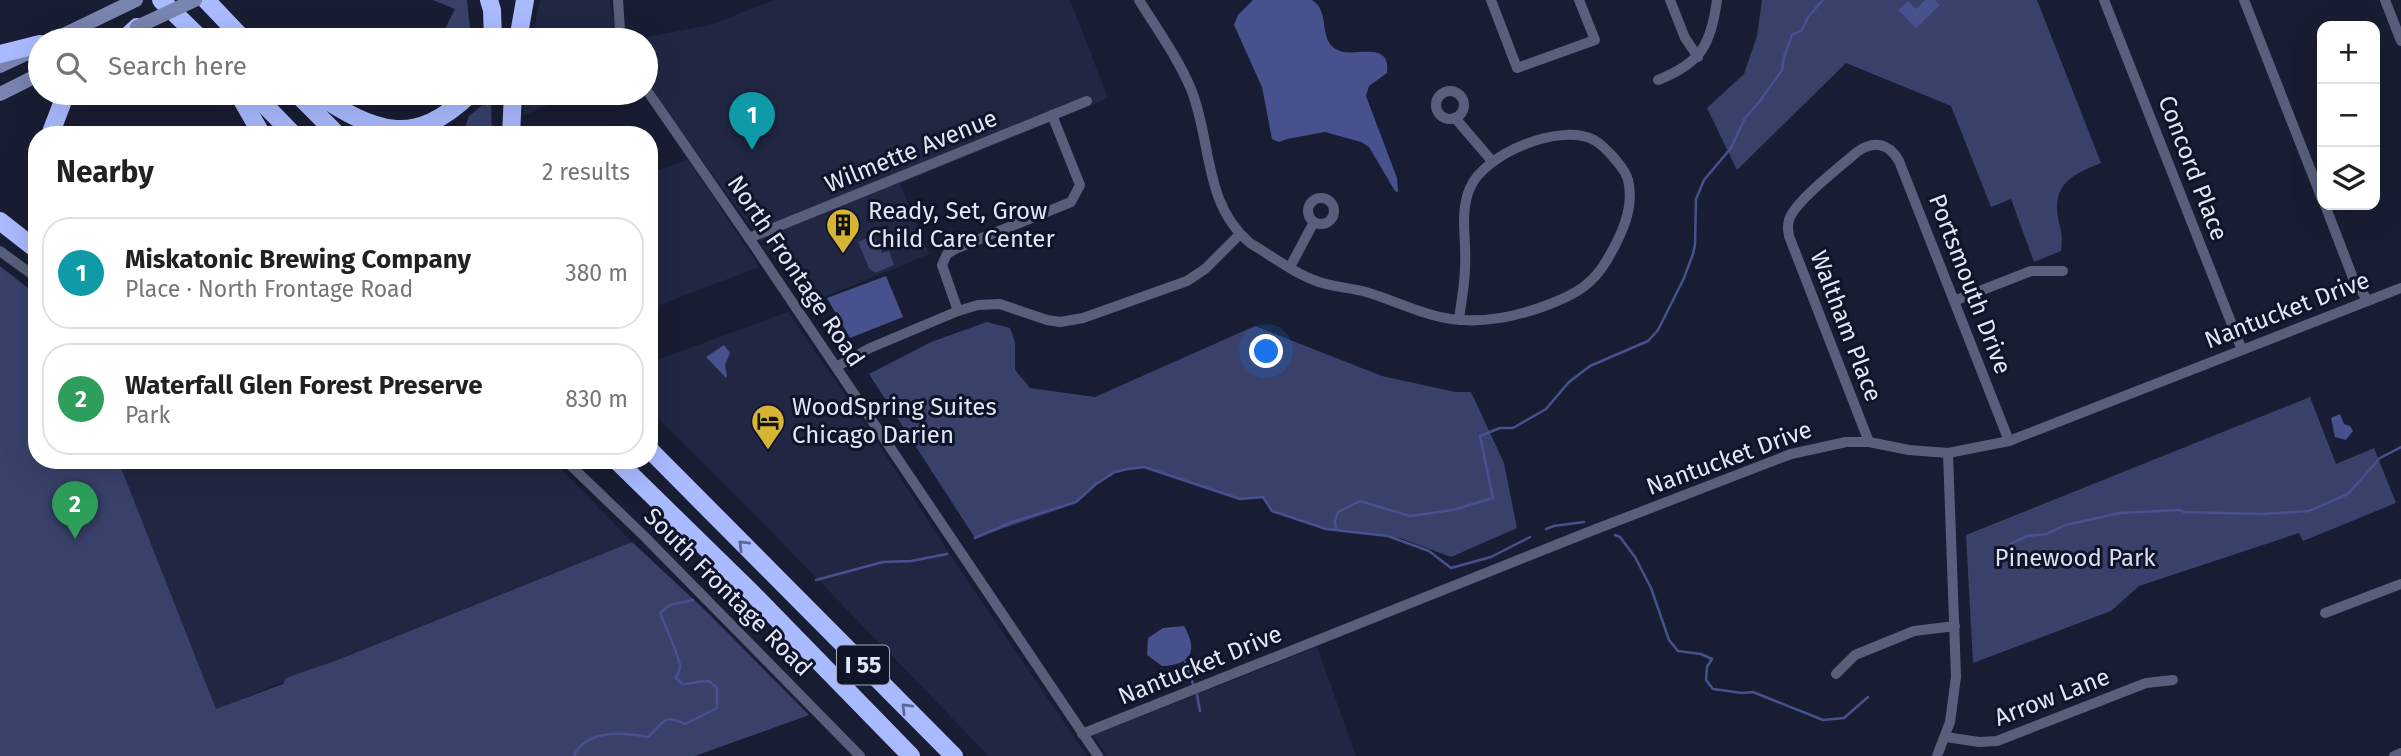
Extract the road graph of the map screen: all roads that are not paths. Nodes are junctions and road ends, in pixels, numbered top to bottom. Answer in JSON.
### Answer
{"nodes":[{"id":1,"x":136,"y":0,"type":"edge"},
{"id":2,"x":161,"y":0,"type":"edge"},
{"id":3,"x":195,"y":0,"type":"edge"},
{"id":4,"x":206,"y":0,"type":"edge"},
{"id":5,"x":489,"y":0,"type":"edge"},
{"id":6,"x":525,"y":0,"type":"edge"},
{"id":7,"x":618,"y":0,"type":"edge"},
{"id":8,"x":1139,"y":0,"type":"edge"},
{"id":9,"x":1491,"y":0,"type":"edge"},
{"id":10,"x":1579,"y":0,"type":"edge"},
{"id":11,"x":1670,"y":0,"type":"edge"},
{"id":12,"x":1717,"y":0,"type":"edge"},
{"id":13,"x":2104,"y":0,"type":"edge"},
{"id":14,"x":2245,"y":0,"type":"edge"},
{"id":15,"x":2385,"y":0,"type":"edge"},
{"id":16,"x":137,"y":27,"type":"edge"},
{"id":17,"x":78,"y":28,"type":"edge"},
{"id":18,"x":190,"y":28,"type":"edge"},
{"id":19,"x":233,"y":28,"type":"edge"},
{"id":20,"x":493,"y":28,"type":"edge"},
{"id":21,"x":520,"y":28,"type":"edge"},
{"id":22,"x":620,"y":28,"type":"edge"},
{"id":23,"x":2401,"y":41,"type":"edge"},
{"id":24,"x":28,"y":48,"type":"edge"},
{"id":25,"x":28,"y":52,"type":"edge"},
{"id":26,"x":0,"y":54,"type":"edge"},
{"id":27,"x":1698,"y":57,"type":"junction"},
{"id":28,"x":0,"y":66,"type":"edge"},
{"id":29,"x":28,"y":80,"type":"edge"},
{"id":30,"x":1658,"y":80,"type":"dead end"},
{"id":31,"x":0,"y":94,"type":"edge"},
{"id":32,"x":1087,"y":101,"type":"dead end"},
{"id":33,"x":61,"y":105,"type":"edge"},
{"id":34,"x":245,"y":105,"type":"edge"},
{"id":35,"x":265,"y":105,"type":"edge"},
{"id":36,"x":308,"y":105,"type":"edge"},
{"id":37,"x":334,"y":105,"type":"edge"},
{"id":38,"x":457,"y":105,"type":"edge"},
{"id":39,"x":512,"y":105,"type":"edge"},
{"id":40,"x":657,"y":105,"type":"edge"},
{"id":41,"x":1052,"y":115,"type":"junction"},
{"id":42,"x":1455,"y":118,"type":"dead end"},
{"id":43,"x":53,"y":126,"type":"edge"},
{"id":44,"x":257,"y":126,"type":"edge"},
{"id":45,"x":285,"y":126,"type":"edge"},
{"id":46,"x":329,"y":126,"type":"edge"},
{"id":47,"x":381,"y":126,"type":"edge"},
{"id":48,"x":417,"y":126,"type":"edge"},
{"id":49,"x":511,"y":126,"type":"edge"},
{"id":50,"x":1492,"y":161,"type":"junction"},
{"id":51,"x":2317,"y":186,"type":"edge"},
{"id":52,"x":2327,"y":210,"type":"edge"},
{"id":53,"x":0,"y":221,"type":"edge"},
{"id":54,"x":1314,"y":222,"type":"dead end"},
{"id":55,"x":1787,"y":224,"type":"joint"},
{"id":56,"x":1240,"y":234,"type":"junction"},
{"id":57,"x":749,"y":239,"type":"junction"},
{"id":58,"x":28,"y":243,"type":"edge"},
{"id":59,"x":0,"y":251,"type":"edge"},
{"id":60,"x":1290,"y":267,"type":"junction"},
{"id":61,"x":28,"y":271,"type":"edge"},
{"id":62,"x":2063,"y":271,"type":"dead end"},
{"id":63,"x":2401,"y":288,"type":"edge"},
{"id":64,"x":1954,"y":300,"type":"junction"},
{"id":65,"x":2368,"y":301,"type":"junction"},
{"id":66,"x":958,"y":311,"type":"junction"},
{"id":67,"x":1459,"y":320,"type":"junction"},
{"id":68,"x":2242,"y":350,"type":"junction"},
{"id":69,"x":836,"y":367,"type":"junction"},
{"id":70,"x":2009,"y":441,"type":"junction"},
{"id":71,"x":1869,"y":442,"type":"junction"},
{"id":72,"x":658,"y":450,"type":"edge"},
{"id":73,"x":1948,"y":453,"type":"junction"},
{"id":74,"x":658,"y":458,"type":"edge"},
{"id":75,"x":574,"y":469,"type":"edge"},
{"id":76,"x":619,"y":469,"type":"edge"},
{"id":77,"x":624,"y":469,"type":"edge"},
{"id":78,"x":664,"y":509,"type":"junction"},
{"id":79,"x":715,"y":516,"type":"junction"},
{"id":80,"x":2401,"y":583,"type":"edge"},
{"id":81,"x":2325,"y":613,"type":"dead end"},
{"id":82,"x":1955,"y":626,"type":"junction"},
{"id":83,"x":1836,"y":674,"type":"dead end"},
{"id":84,"x":2173,"y":680,"type":"dead end"},
{"id":85,"x":1082,"y":734,"type":"junction"},
{"id":86,"x":1946,"y":737,"type":"junction"},
{"id":87,"x":2401,"y":753,"type":"edge"},
{"id":88,"x":860,"y":756,"type":"edge"},
{"id":89,"x":911,"y":756,"type":"edge"},
{"id":90,"x":954,"y":756,"type":"edge"},
{"id":91,"x":1098,"y":756,"type":"edge"},
{"id":92,"x":1937,"y":756,"type":"edge"},
{"id":93,"x":2394,"y":756,"type":"edge"}],
"edges":[{"from":1,"to":17,"type":"main road"},
{"from":2,"to":18,"type":"highway"},
{"from":3,"to":16,"type":"main road","bridge":true},
{"from":4,"to":19,"type":"highway"},
{"from":5,"to":20,"type":"highway"},
{"from":6,"to":21,"type":"highway"},
{"from":7,"to":22,"type":"street"},
{"from":8,"to":56,"type":"street"},
{"from":9,"to":10,"type":"street"},
{"from":11,"to":27,"type":"street"},
{"from":12,"to":27,"type":"street"},
{"from":13,"to":68,"type":"street","name":"Concord Place"},
{"from":14,"to":51,"type":"street"},
{"from":15,"to":23,"type":"street"},
{"from":24,"to":26,"type":"highway"},
{"from":25,"to":28,"type":"main road"},
{"from":27,"to":30,"type":"street"},
{"from":29,"to":31,"type":"main road"},
{"from":32,"to":41,"type":"street","name":"Wilmette Avenue"},
{"from":33,"to":43,"type":"highway"},
{"from":34,"to":44,"type":"highway"},
{"from":35,"to":45,"type":"highway"},
{"from":36,"to":46,"type":"highway"},
{"from":37,"to":47,"type":"highway"},
{"from":38,"to":48,"type":"highway"},
{"from":39,"to":49,"type":"highway"},
{"from":40,"to":57,"type":"street","name":"North Frontage Road"},
{"from":41,"to":57,"type":"street","name":"Wilmette Avenue"},
{"from":41,"to":66,"type":"street"},
{"from":42,"to":50,"type":"street"},
{"from":50,"to":67,"type":"street"},
{"from":50,"to":67,"type":"street"},
{"from":52,"to":65,"type":"street"},
{"from":53,"to":58,"type":"highway"},
{"from":54,"to":60,"type":"street"},
{"from":55,"to":64,"type":"street","name":"Portsmouth Drive"},
{"from":55,"to":71,"type":"street","name":"Waltham Place"},
{"from":56,"to":60,"type":"street"},
{"from":56,"to":66,"type":"street"},
{"from":57,"to":69,"type":"street","name":"North Frontage Road"},
{"from":59,"to":61,"type":"street"},
{"from":60,"to":67,"type":"street"},
{"from":62,"to":64,"type":"street"},
{"from":63,"to":65,"type":"street","name":"Nantucket Drive"},
{"from":64,"to":70,"type":"street","name":"Portsmouth Drive"},
{"from":65,"to":68,"type":"street","name":"Nantucket Drive"},
{"from":66,"to":69,"type":"street"},
{"from":68,"to":70,"type":"street","name":"Nantucket Drive"},
{"from":69,"to":85,"type":"street","name":"North Frontage Road"},
{"from":70,"to":73,"type":"street","name":"Nantucket Drive"},
{"from":71,"to":73,"type":"street","name":"Nantucket Drive"},
{"from":71,"to":85,"type":"street","name":"Nantucket Drive"},
{"from":72,"to":79,"type":"highway"},
{"from":73,"to":82,"type":"street"},
{"from":74,"to":79,"type":"highway","number":"I 55"},
{"from":75,"to":88,"type":"street","name":"South Frontage Road"},
{"from":76,"to":78,"type":"highway"},
{"from":77,"to":78,"type":"highway","number":"I 55"},
{"from":78,"to":89,"type":"highway","number":"I 55"},
{"from":90,"to":79,"type":"highway","number":"I 55","one_way":true},
{"from":80,"to":81,"type":"street"},
{"from":82,"to":83,"type":"street"},
{"from":82,"to":86,"type":"street"},
{"from":84,"to":86,"type":"street","name":"Arrow Lane"},
{"from":85,"to":91,"type":"street","name":"North Frontage Road"},
{"from":86,"to":92,"type":"street"},
{"from":87,"to":93,"type":"street"}]}
